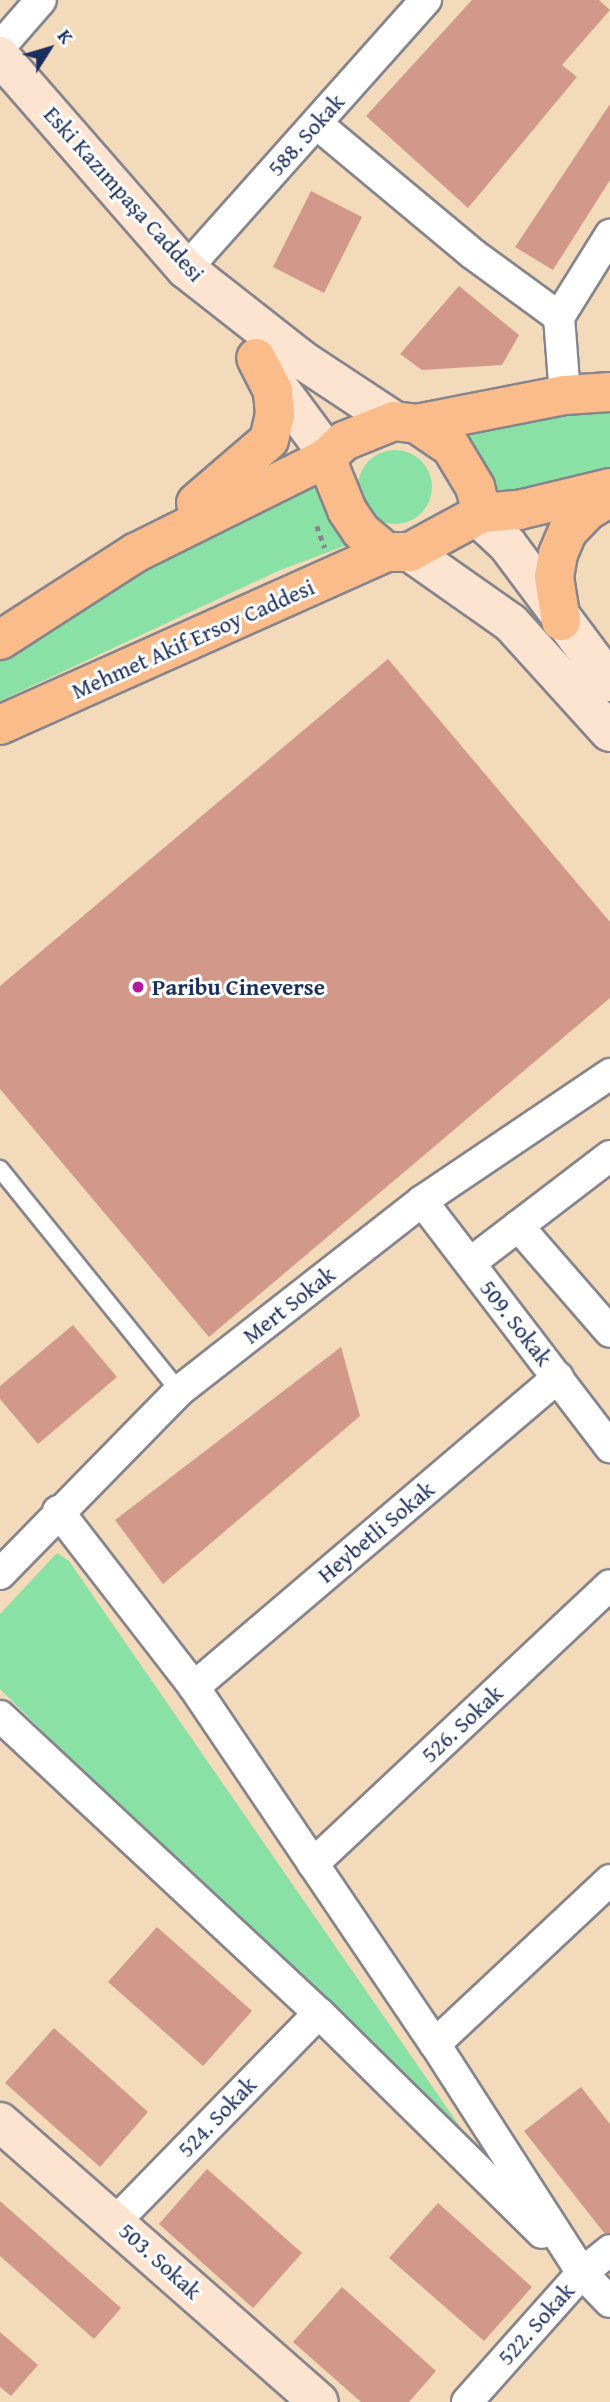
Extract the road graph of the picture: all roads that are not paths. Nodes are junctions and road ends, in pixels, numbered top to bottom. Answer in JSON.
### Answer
{"nodes":[{"id":1,"x":41,"y":0,"type":"edge"},
{"id":2,"x":426,"y":0,"type":"edge"},
{"id":3,"x":0,"y":47,"type":"edge"},
{"id":4,"x":0,"y":55,"type":"edge"},
{"id":5,"x":317,"y":124,"type":"junction"},
{"id":6,"x":610,"y":234,"type":"edge"},
{"id":7,"x":186,"y":269,"type":"junction"},
{"id":8,"x":559,"y":317,"type":"junction"},
{"id":9,"x":256,"y":358,"type":"junction"},
{"id":10,"x":610,"y":392,"type":"edge"},
{"id":11,"x":565,"y":395,"type":"junction"},
{"id":12,"x":421,"y":419,"type":"junction"},
{"id":13,"x":327,"y":455,"type":"junction"},
{"id":14,"x":610,"y":488,"type":"edge"},
{"id":15,"x":610,"y":496,"type":"edge"},
{"id":16,"x":480,"y":515,"type":"junction"},
{"id":17,"x":398,"y":552,"type":"junction"},
{"id":18,"x":135,"y":553,"type":"junction"},
{"id":19,"x":561,"y":621,"type":"junction"},
{"id":20,"x":0,"y":640,"type":"edge"},
{"id":21,"x":610,"y":682,"type":"edge"},
{"id":22,"x":0,"y":724,"type":"edge"},
{"id":23,"x":610,"y":732,"type":"edge"},
{"id":24,"x":610,"y":1074,"type":"edge"},
{"id":25,"x":610,"y":1156,"type":"edge"},
{"id":26,"x":0,"y":1169,"type":"edge"},
{"id":27,"x":422,"y":1201,"type":"junction"},
{"id":28,"x":518,"y":1226,"type":"junction"},
{"id":29,"x":470,"y":1263,"type":"junction"},
{"id":30,"x":610,"y":1332,"type":"edge"},
{"id":31,"x":558,"y":1377,"type":"junction"},
{"id":32,"x":179,"y":1391,"type":"junction"},
{"id":33,"x":610,"y":1447,"type":"edge"},
{"id":34,"x":58,"y":1511,"type":"junction"},
{"id":35,"x":0,"y":1574,"type":"edge"},
{"id":36,"x":610,"y":1585,"type":"edge"},
{"id":37,"x":194,"y":1687,"type":"junction"},
{"id":38,"x":0,"y":1716,"type":"edge"},
{"id":39,"x":313,"y":1864,"type":"junction"},
{"id":40,"x":610,"y":1880,"type":"edge"},
{"id":41,"x":319,"y":2013,"type":"junction"},
{"id":42,"x":435,"y":2044,"type":"junction"},
{"id":43,"x":0,"y":2122,"type":"edge"},
{"id":44,"x":116,"y":2222,"type":"junction"},
{"id":45,"x":610,"y":2250,"type":"edge"},
{"id":46,"x":582,"y":2273,"type":"junction"},
{"id":47,"x":610,"y":2302,"type":"edge"},
{"id":48,"x":316,"y":2401,"type":"edge"},
{"id":49,"x":467,"y":2402,"type":"edge"}],
"edges":[{"from":1,"to":3,"type":"street"},
{"from":2,"to":5,"type":"street","name":"588. Sokak"},
{"from":4,"to":7,"type":"street","name":"Eski Kazımpaşa Caddesi"},
{"from":5,"to":7,"type":"street","name":"588. Sokak"},
{"from":5,"to":8,"type":"street"},
{"from":6,"to":8,"type":"street"},
{"from":7,"to":9,"type":"street"},
{"from":7,"to":12,"type":"street","name":"Eski Kazımpaşa Caddesi"},
{"from":8,"to":11,"type":"street"},
{"from":9,"to":13,"type":"street"},
{"from":9,"to":18,"type":"main road"},
{"from":10,"to":11,"type":"main road"},
{"from":11,"to":12,"type":"main road"},
{"from":12,"to":13,"type":"main road"},
{"from":12,"to":16,"type":"main road"},
{"from":13,"to":17,"type":"main road"},
{"from":13,"to":18,"type":"main road"},
{"from":14,"to":16,"type":"main road"},
{"from":15,"to":19,"type":"main road"},
{"from":16,"to":17,"type":"main road"},
{"from":16,"to":19,"type":"street"},
{"from":17,"to":22,"type":"main road","name":"Mehmet Akif Ersoy Caddesi"},
{"from":17,"to":23,"type":"street"},
{"from":18,"to":20,"type":"main road"},
{"from":19,"to":21,"type":"street"},
{"from":24,"to":27,"type":"street","name":"Mert Sokak"},
{"from":25,"to":28,"type":"street"},
{"from":26,"to":32,"type":"lane"},
{"from":27,"to":29,"type":"street","name":"509. Sokak"},
{"from":27,"to":32,"type":"street","name":"Mert Sokak"},
{"from":28,"to":29,"type":"street"},
{"from":28,"to":30,"type":"street"},
{"from":29,"to":31,"type":"street","name":"509. Sokak"},
{"from":31,"to":33,"type":"street","name":"509. Sokak"},
{"from":31,"to":37,"type":"street","name":"Heybetli Sokak"},
{"from":32,"to":34,"type":"street","name":"Mert Sokak"},
{"from":34,"to":35,"type":"street","name":"Mert Sokak"},
{"from":34,"to":37,"type":"street"},
{"from":36,"to":39,"type":"street","name":"526. Sokak"},
{"from":37,"to":39,"type":"street"},
{"from":38,"to":41,"type":"street"},
{"from":39,"to":42,"type":"street"},
{"from":40,"to":42,"type":"street"},
{"from":41,"to":44,"type":"street","name":"524. Sokak"},
{"from":41,"to":46,"type":"street"},
{"from":42,"to":46,"type":"street"},
{"from":43,"to":44,"type":"street","name":"503. Sokak"},
{"from":44,"to":48,"type":"street","name":"503. Sokak"},
{"from":45,"to":46,"type":"street","name":"522. Sokak"},
{"from":46,"to":47,"type":"street"},
{"from":46,"to":49,"type":"street","name":"522. Sokak"}]}
